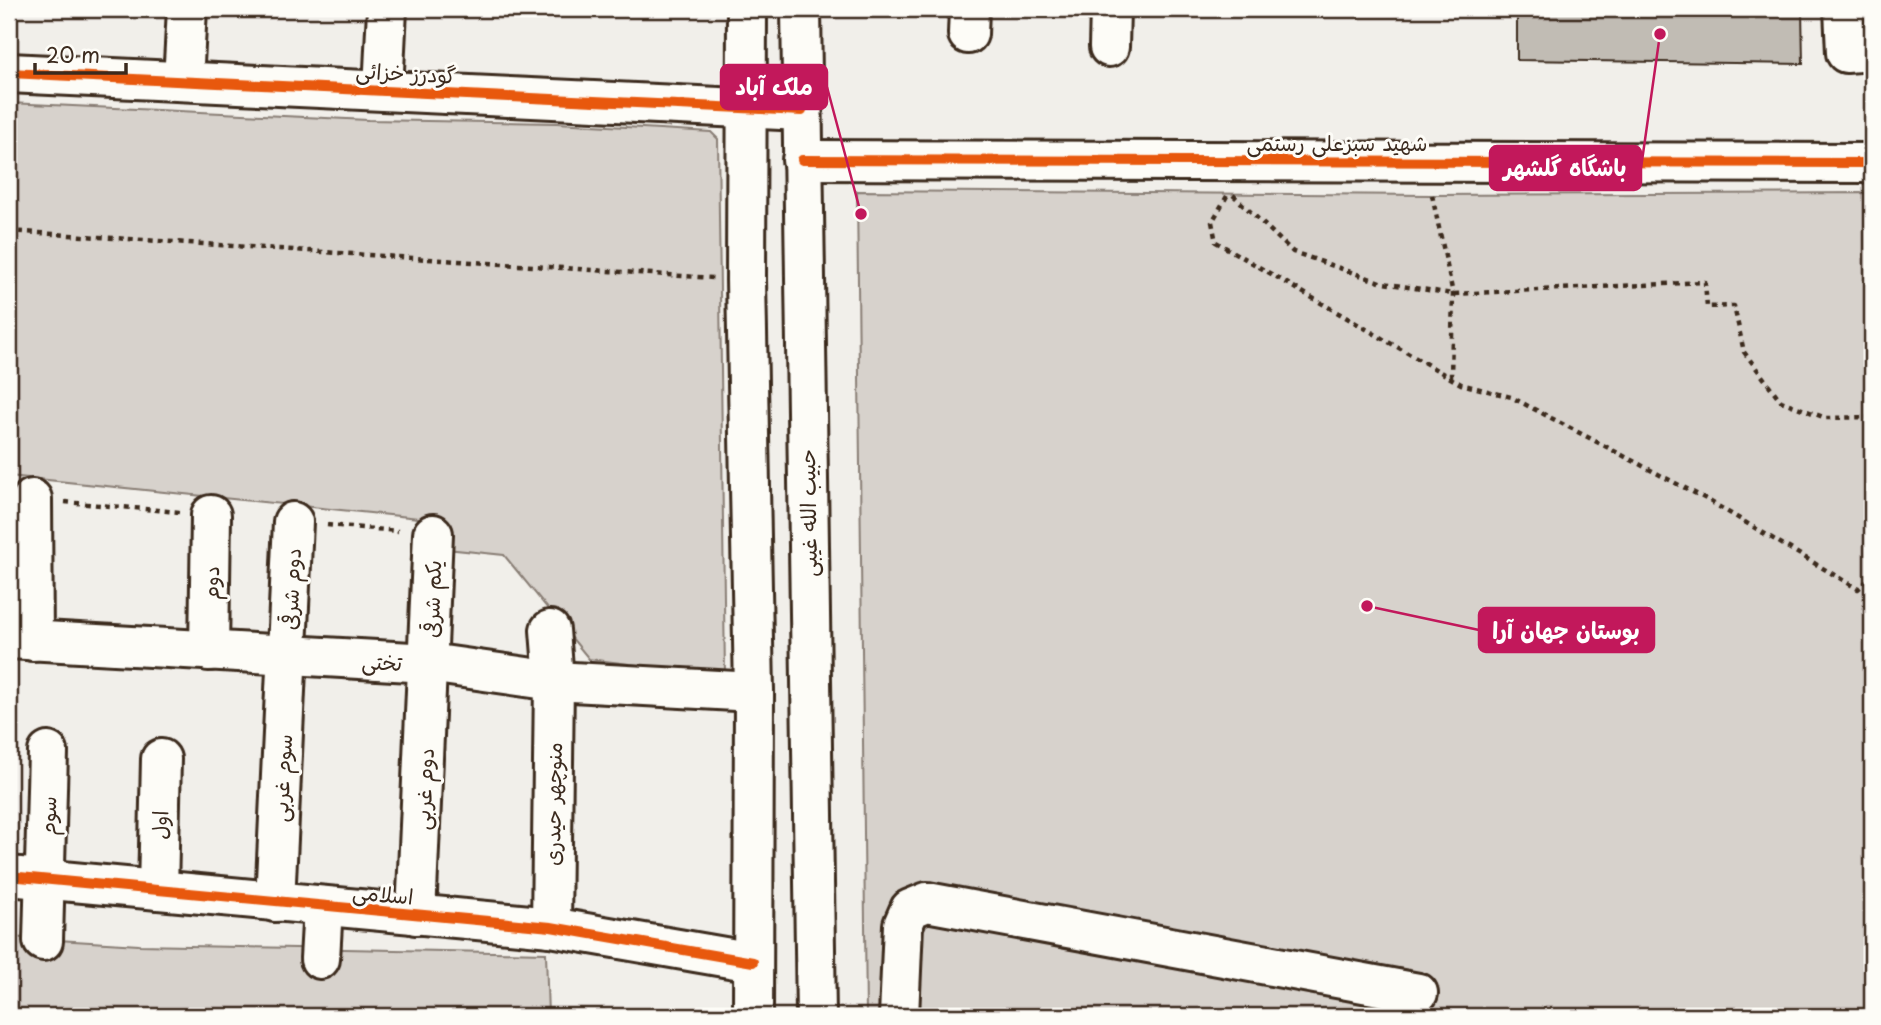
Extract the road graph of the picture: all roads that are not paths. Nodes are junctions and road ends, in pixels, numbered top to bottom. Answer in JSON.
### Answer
{"nodes":[{"id":1,"x":187,"y":9,"type":"edge"},
{"id":2,"x":387,"y":9,"type":"edge"},
{"id":3,"x":747,"y":9,"type":"edge"},
{"id":4,"x":801,"y":9,"type":"edge"},
{"id":5,"x":1110,"y":9,"type":"edge"},
{"id":6,"x":1844,"y":9,"type":"edge"},
{"id":7,"x":1109,"y":47,"type":"dead end"},
{"id":8,"x":1872,"y":51,"type":"edge"},
{"id":9,"x":9,"y":72,"type":"edge"},
{"id":10,"x":183,"y":81,"type":"junction"},
{"id":11,"x":383,"y":90,"type":"junction"},
{"id":12,"x":747,"y":109,"type":"junction"},
{"id":13,"x":802,"y":111,"type":"junction"},
{"id":14,"x":802,"y":160,"type":"junction"},
{"id":15,"x":1872,"y":163,"type":"edge"},
{"id":16,"x":32,"y":499,"type":"dead end"},
{"id":17,"x":211,"y":515,"type":"dead end"},
{"id":18,"x":293,"y":522,"type":"dead end"},
{"id":19,"x":433,"y":534,"type":"dead end"},
{"id":20,"x":550,"y":631,"type":"dead end"},
{"id":21,"x":21,"y":640,"type":"edge"},
{"id":22,"x":209,"y":651,"type":"junction"},
{"id":23,"x":286,"y":655,"type":"junction"},
{"id":24,"x":429,"y":663,"type":"junction"},
{"id":25,"x":554,"y":681,"type":"junction"},
{"id":26,"x":754,"y":692,"type":"junction"},
{"id":27,"x":48,"y":752,"type":"dead end"},
{"id":28,"x":161,"y":759,"type":"dead end"},
{"id":29,"x":27,"y":878,"type":"edge"},
{"id":30,"x":158,"y":890,"type":"junction"},
{"id":31,"x":275,"y":902,"type":"junction"},
{"id":32,"x":323,"y":906,"type":"junction"},
{"id":33,"x":416,"y":915,"type":"junction"},
{"id":34,"x":551,"y":927,"type":"junction"},
{"id":35,"x":43,"y":941,"type":"dead end"},
{"id":36,"x":320,"y":959,"type":"dead end"},
{"id":37,"x":753,"y":962,"type":"junction"},
{"id":38,"x":1418,"y":993,"type":"dead end"},
{"id":39,"x":753,"y":1016,"type":"edge"},
{"id":40,"x":816,"y":1016,"type":"edge"},
{"id":41,"x":899,"y":1016,"type":"edge"}],
"edges":[{"from":1,"to":10,"type":"street"},
{"from":2,"to":11,"type":"street"},
{"from":3,"to":12,"type":"street"},
{"from":4,"to":13,"type":"street","name":"حبیب الله غیبی"},
{"from":5,"to":7,"type":"street"},
{"from":6,"to":8,"type":"street"},
{"from":9,"to":10,"type":"street","name":"گودرز خزائی"},
{"from":10,"to":11,"type":"street","name":"گودرز خزائی"},
{"from":11,"to":12,"type":"street","name":"گودرز خزائی"},
{"from":12,"to":13,"type":"street","name":"گودرز خزائی"},
{"from":12,"to":26,"type":"street"},
{"from":13,"to":14,"type":"street","name":"حبیب الله غیبی"},
{"from":14,"to":15,"type":"street","name":"شهید سبزعلی رستمی"},
{"from":14,"to":40,"type":"street","name":"حبیب الله غیبی"},
{"from":16,"to":21,"type":"street"},
{"from":17,"to":22,"type":"street","name":"دوم"},
{"from":18,"to":23,"type":"street","name":"دوم شرقی"},
{"from":19,"to":24,"type":"street","name":"یکم شرقی"},
{"from":20,"to":25,"type":"street"},
{"from":21,"to":22,"type":"street","name":"تختی"},
{"from":22,"to":23,"type":"street","name":"تختی"},
{"from":23,"to":24,"type":"street","name":"تختی"},
{"from":23,"to":31,"type":"street","name":"سوم غربی"},
{"from":24,"to":25,"type":"street","name":"تختی"},
{"from":24,"to":33,"type":"street","name":"دوم غربی"},
{"from":25,"to":26,"type":"street","name":"تختی"},
{"from":25,"to":34,"type":"street","name":"منوچهر حیدری"},
{"from":26,"to":37,"type":"street"},
{"from":27,"to":29,"type":"street","name":"سوم"},
{"from":28,"to":30,"type":"street","name":"اول"},
{"from":29,"to":30,"type":"street","name":"اسلامی"},
{"from":29,"to":35,"type":"street"},
{"from":30,"to":31,"type":"street","name":"اسلامی"},
{"from":31,"to":32,"type":"street","name":"اسلامی"},
{"from":32,"to":33,"type":"street","name":"اسلامی"},
{"from":32,"to":36,"type":"street"},
{"from":33,"to":34,"type":"street","name":"اسلامی"},
{"from":34,"to":37,"type":"street","name":"اسلامی"},
{"from":37,"to":39,"type":"street"},
{"from":38,"to":41,"type":"street"}]}
